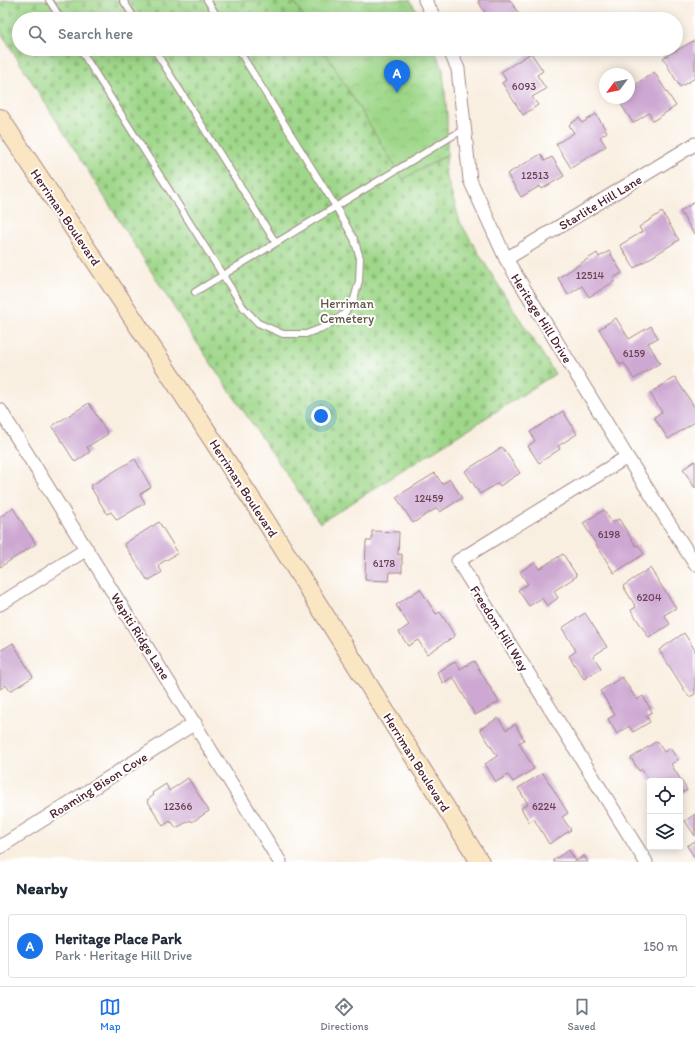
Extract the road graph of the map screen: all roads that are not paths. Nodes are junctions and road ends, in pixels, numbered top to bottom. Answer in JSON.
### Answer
{"nodes":[{"id":1,"x":49,"y":0,"type":"edge"},
{"id":2,"x":124,"y":0,"type":"edge"},
{"id":3,"x":207,"y":0,"type":"edge"},
{"id":4,"x":425,"y":0,"type":"edge"},
{"id":5,"x":57,"y":12,"type":"edge"},
{"id":6,"x":131,"y":12,"type":"edge"},
{"id":7,"x":215,"y":12,"type":"edge"},
{"id":8,"x":432,"y":12,"type":"edge"},
{"id":9,"x":84,"y":56,"type":"edge"},
{"id":10,"x":158,"y":56,"type":"edge"},
{"id":11,"x":242,"y":56,"type":"edge"},
{"id":12,"x":452,"y":56,"type":"edge"},
{"id":13,"x":0,"y":118,"type":"edge"},
{"id":14,"x":464,"y":128,"type":"junction"},
{"id":15,"x":695,"y":144,"type":"edge"},
{"id":16,"x":336,"y":207,"type":"junction"},
{"id":17,"x":276,"y":243,"type":"junction"},
{"id":18,"x":506,"y":259,"type":"junction"},
{"id":19,"x":222,"y":276,"type":"junction"},
{"id":20,"x":196,"y":292,"type":"dead end"},
{"id":21,"x":0,"y":410,"type":"edge"},
{"id":22,"x":627,"y":456,"type":"junction"},
{"id":23,"x":87,"y":549,"type":"junction"},
{"id":24,"x":693,"y":556,"type":"edge"},
{"id":25,"x":0,"y":604,"type":"edge"},
{"id":26,"x":195,"y":723,"type":"junction"},
{"id":27,"x":0,"y":847,"type":"edge"},
{"id":28,"x":280,"y":862,"type":"edge"},
{"id":29,"x":480,"y":862,"type":"edge"},
{"id":30,"x":646,"y":862,"type":"edge"}],
"edges":[{"from":1,"to":5,"type":"lane"},
{"from":2,"to":6,"type":"lane"},
{"from":3,"to":7,"type":"lane"},
{"from":4,"to":8,"type":"street"},
{"from":9,"to":19,"type":"lane"},
{"from":10,"to":17,"type":"lane"},
{"from":11,"to":16,"type":"lane"},
{"from":12,"to":14,"type":"street","name":"Heritage Hill Drive"},
{"from":13,"to":29,"type":"street","name":"Herriman Boulevard"},
{"from":14,"to":16,"type":"lane"},
{"from":14,"to":18,"type":"street","name":"Heritage Hill Drive"},
{"from":15,"to":18,"type":"street","name":"Starlite Hill Lane"},
{"from":16,"to":17,"type":"lane"},
{"from":16,"to":19,"type":"lane"},
{"from":17,"to":19,"type":"lane"},
{"from":18,"to":22,"type":"street","name":"Heritage Hill Drive"},
{"from":19,"to":20,"type":"lane"},
{"from":21,"to":23,"type":"street","name":"Wapiti Ridge Lane"},
{"from":22,"to":24,"type":"street","name":"Heritage Hill Drive"},
{"from":22,"to":30,"type":"street","name":"Freedom Hill Way"},
{"from":23,"to":25,"type":"street"},
{"from":23,"to":26,"type":"street","name":"Wapiti Ridge Lane"},
{"from":26,"to":27,"type":"street","name":"Roaming Bison Cove"},
{"from":26,"to":28,"type":"street","name":"Wapiti Ridge Lane"}]}
